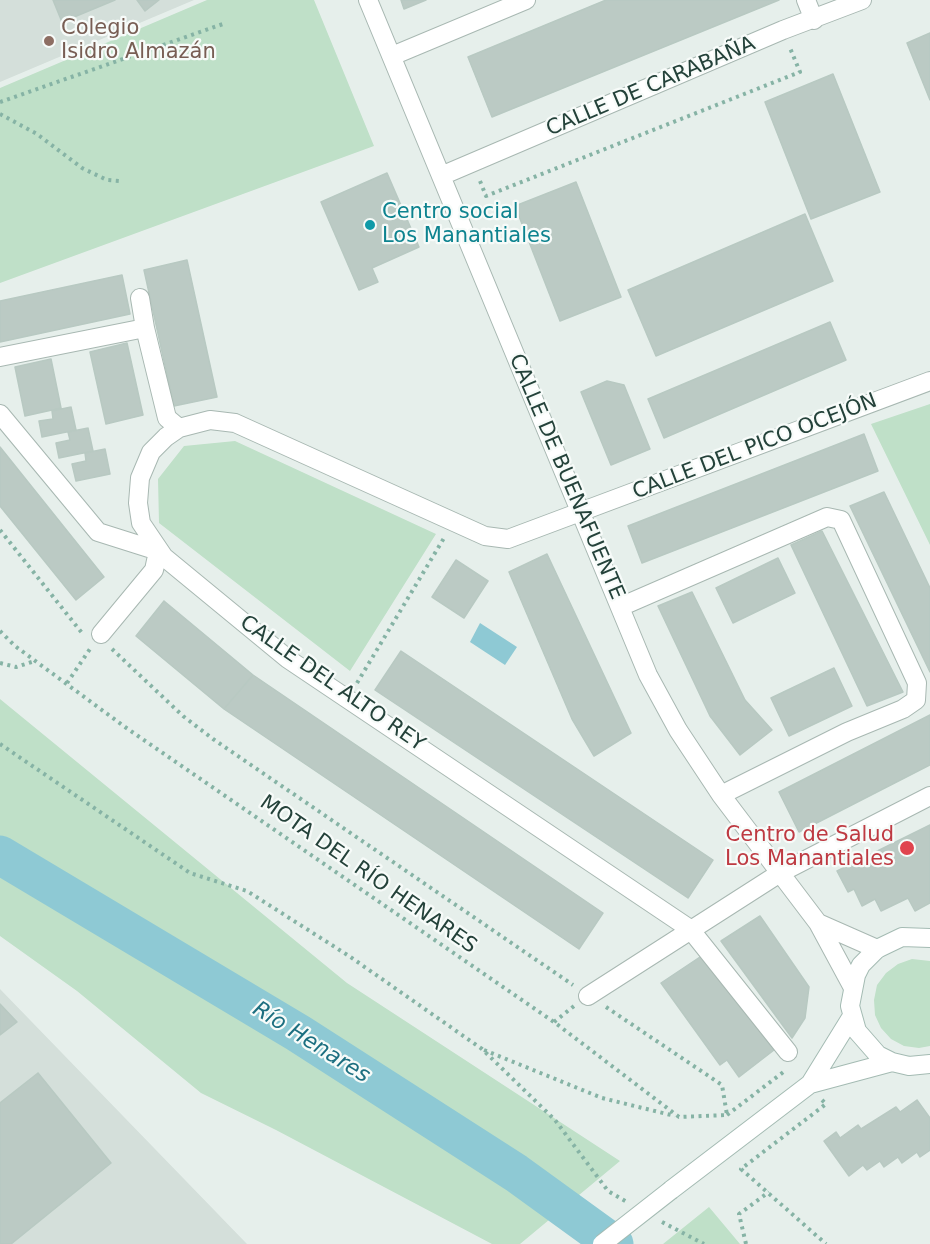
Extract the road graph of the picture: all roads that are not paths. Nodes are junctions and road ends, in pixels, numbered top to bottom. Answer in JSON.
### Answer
{"nodes":[{"id":1,"x":368,"y":0,"type":"edge"},
{"id":2,"x":526,"y":0,"type":"edge"},
{"id":3,"x":806,"y":0,"type":"edge"},
{"id":4,"x":862,"y":0,"type":"edge"},
{"id":5,"x":814,"y":20,"type":"junction"},
{"id":6,"x":392,"y":56,"type":"junction"},
{"id":7,"x":441,"y":176,"type":"junction"},
{"id":8,"x":140,"y":298,"type":"dead end"},
{"id":9,"x":145,"y":328,"type":"junction"},
{"id":10,"x":0,"y":357,"type":"edge"},
{"id":11,"x":930,"y":381,"type":"edge"},
{"id":12,"x":0,"y":414,"type":"edge"},
{"id":13,"x":179,"y":428,"type":"junction"},
{"id":14,"x":580,"y":513,"type":"junction"},
{"id":15,"x":158,"y":551,"type":"junction"},
{"id":16,"x":620,"y":607,"type":"junction"},
{"id":17,"x":101,"y":634,"type":"road end"},
{"id":18,"x":722,"y":795,"type":"junction"},
{"id":19,"x":930,"y":796,"type":"edge"},
{"id":20,"x":780,"y":873,"type":"junction"},
{"id":21,"x":818,"y":923,"type":"junction"},
{"id":22,"x":690,"y":930,"type":"junction"},
{"id":23,"x":930,"y":938,"type":"edge"},
{"id":24,"x":877,"y":949,"type":"junction"},
{"id":25,"x":852,"y":986,"type":"junction"},
{"id":26,"x":588,"y":996,"type":"road end"},
{"id":27,"x":852,"y":1016,"type":"junction"},
{"id":28,"x":788,"y":1052,"type":"dead end"},
{"id":29,"x":892,"y":1062,"type":"junction"},
{"id":30,"x":929,"y":1066,"type":"edge"},
{"id":31,"x":810,"y":1084,"type":"junction"},
{"id":32,"x":602,"y":1244,"type":"edge"}],
"edges":[{"from":1,"to":6,"type":"street","name":"CALLE DE BUENAFUENTE"},
{"from":2,"to":6,"type":"street"},
{"from":3,"to":5,"type":"street"},
{"from":4,"to":5,"type":"street","name":"CALLE DE CARABAÑA"},
{"from":5,"to":7,"type":"street","name":"CALLE DE CARABAÑA"},
{"from":6,"to":7,"type":"street","name":"CALLE DE BUENAFUENTE"},
{"from":7,"to":14,"type":"street","name":"CALLE DE BUENAFUENTE"},
{"from":8,"to":9,"type":"street"},
{"from":9,"to":10,"type":"street"},
{"from":9,"to":13,"type":"street"},
{"from":11,"to":14,"type":"street","name":"CALLE DEL PICO OCEJÓN"},
{"from":12,"to":15,"type":"street"},
{"from":13,"to":14,"type":"street","name":"CALLE DEL ALTO REY"},
{"from":13,"to":15,"type":"street","name":"CALLE DEL ALTO REY"},
{"from":14,"to":16,"type":"street","name":"CALLE DE BUENAFUENTE"},
{"from":15,"to":17,"type":"street"},
{"from":15,"to":22,"type":"street","name":"CALLE DEL ALTO REY"},
{"from":16,"to":18,"type":"street","name":"CALLE DE BUENAFUENTE"},
{"from":16,"to":18,"type":"street"},
{"from":18,"to":20,"type":"street","name":"CALLE DE BUENAFUENTE"},
{"from":19,"to":20,"type":"street"},
{"from":20,"to":21,"type":"street","name":"CALLE DE BUENAFUENTE"},
{"from":20,"to":22,"type":"street"},
{"from":21,"to":24,"type":"street","name":"CALLE DE BUENAFUENTE"},
{"from":21,"to":25,"type":"street","name":"CALLE DE BUENAFUENTE"},
{"from":22,"to":26,"type":"street"},
{"from":22,"to":28,"type":"street","name":"CALLE DEL ALTO REY"},
{"from":23,"to":24,"type":"street"},
{"from":24,"to":25,"type":"street"},
{"from":25,"to":27,"type":"street"},
{"from":27,"to":29,"type":"street"},
{"from":27,"to":31,"type":"street"},
{"from":29,"to":30,"type":"street"},
{"from":29,"to":31,"type":"street"},
{"from":31,"to":32,"type":"street","bridge":true}]}
